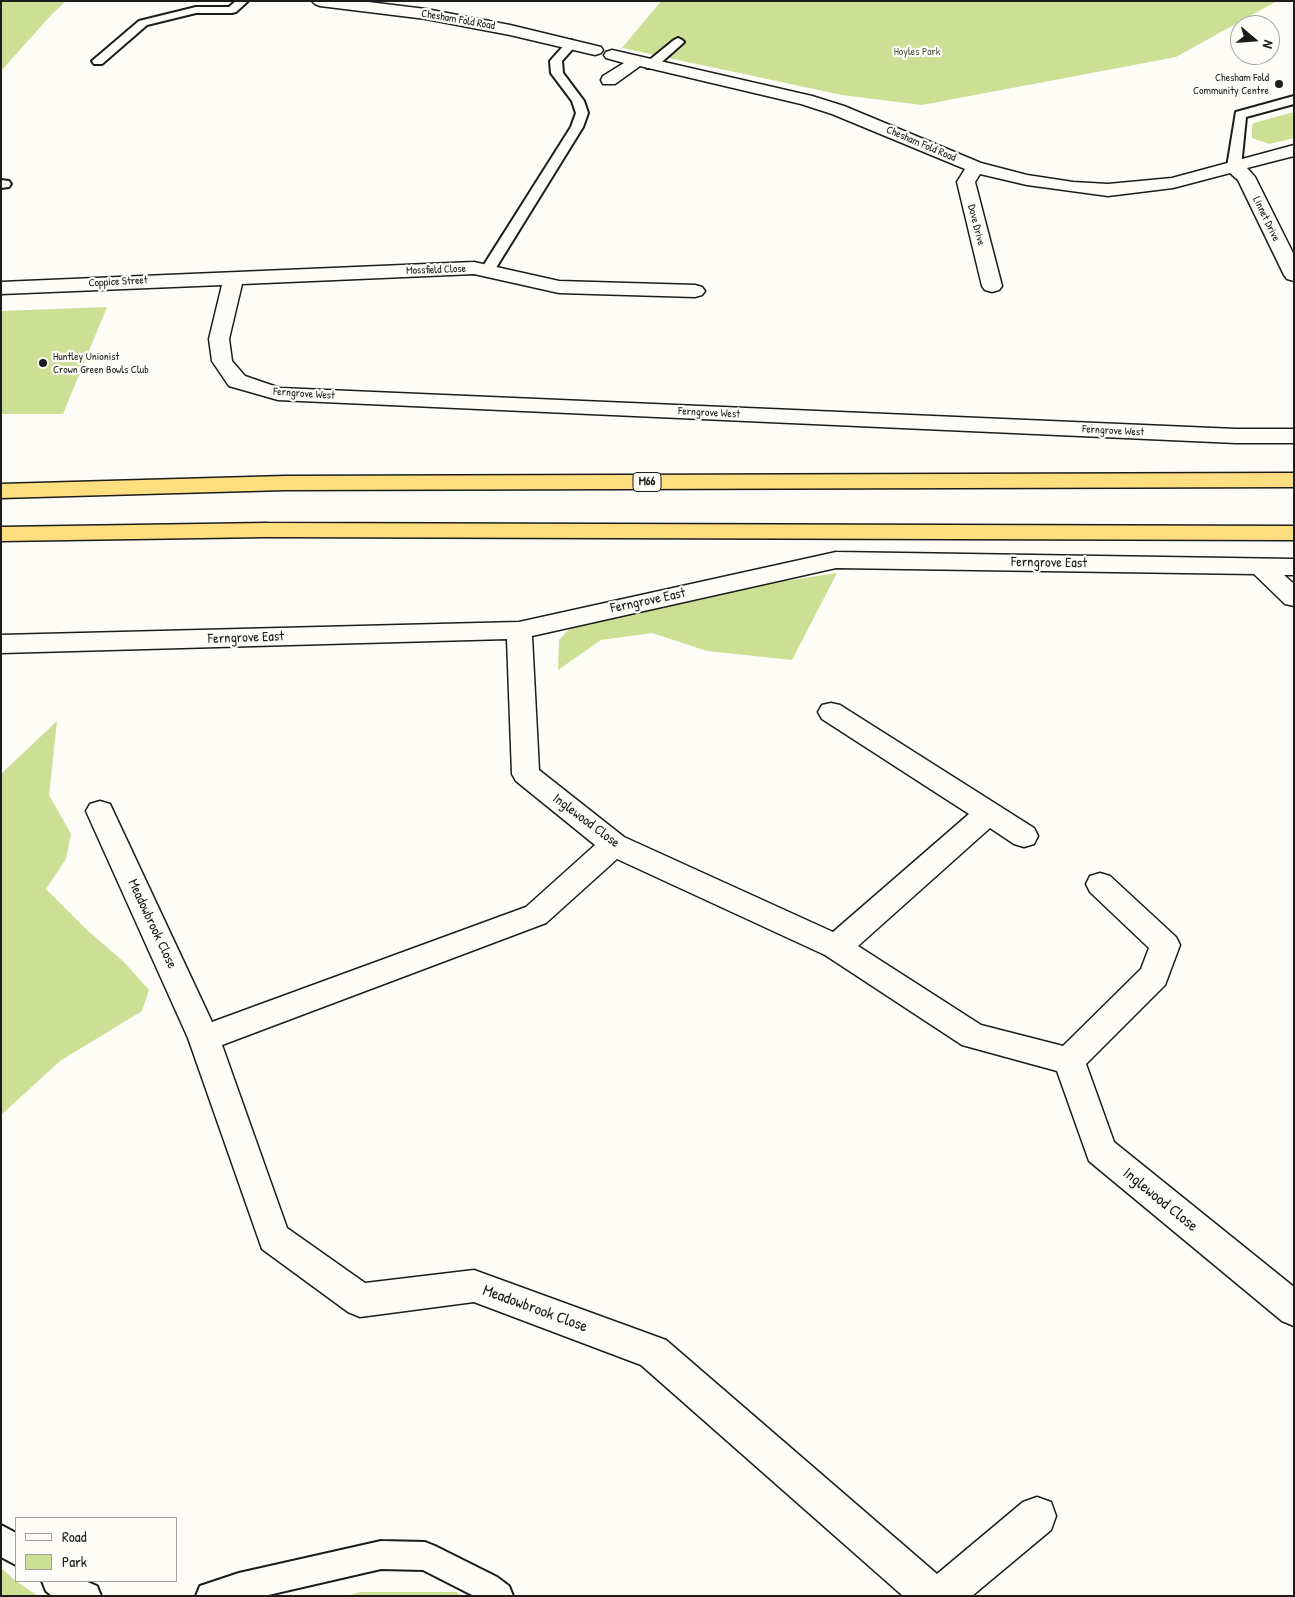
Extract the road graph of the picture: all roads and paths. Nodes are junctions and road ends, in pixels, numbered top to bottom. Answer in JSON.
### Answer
{"nodes":[{"id":1,"x":242,"y":1,"type":"edge"},
{"id":2,"x":320,"y":1,"type":"edge"},
{"id":3,"x":678,"y":42,"type":"dead end"},
{"id":4,"x":572,"y":44,"type":"junction"},
{"id":5,"x":98,"y":61,"type":"dead end"},
{"id":6,"x":644,"y":64,"type":"junction"},
{"id":7,"x":609,"y":80,"type":"dead end"},
{"id":8,"x":1294,"y":100,"type":"edge"},
{"id":9,"x":1294,"y":150,"type":"edge"},
{"id":10,"x":975,"y":167,"type":"junction"},
{"id":11,"x":1234,"y":167,"type":"junction"},
{"id":12,"x":487,"y":271,"type":"junction"},
{"id":13,"x":1294,"y":274,"type":"edge"},
{"id":14,"x":234,"y":277,"type":"junction"},
{"id":15,"x":992,"y":286,"type":"dead end"},
{"id":16,"x":1,"y":288,"type":"edge"},
{"id":17,"x":695,"y":291,"type":"dead end"},
{"id":18,"x":1294,"y":436,"type":"edge"},
{"id":19,"x":1294,"y":480,"type":"edge"},
{"id":20,"x":1,"y":491,"type":"edge"},
{"id":21,"x":1294,"y":533,"type":"edge"},
{"id":22,"x":1,"y":534,"type":"edge"},
{"id":23,"x":1261,"y":567,"type":"junction"},
{"id":24,"x":1294,"y":568,"type":"edge"},
{"id":25,"x":1294,"y":598,"type":"edge"},
{"id":26,"x":519,"y":630,"type":"junction"},
{"id":27,"x":1,"y":644,"type":"edge"},
{"id":28,"x":831,"y":712,"type":"dead end"},
{"id":29,"x":100,"y":811,"type":"dead end"},
{"id":30,"x":988,"y":813,"type":"junction"},
{"id":31,"x":1024,"y":836,"type":"dead end"},
{"id":32,"x":614,"y":845,"type":"junction"},
{"id":33,"x":1100,"y":884,"type":"dead end"},
{"id":34,"x":836,"y":947,"type":"junction"},
{"id":35,"x":204,"y":1038,"type":"junction"},
{"id":36,"x":1069,"y":1061,"type":"junction"},
{"id":37,"x":1294,"y":1309,"type":"edge"},
{"id":38,"x":1037,"y":1516,"type":"dead end"},
{"id":39,"x":1,"y":1538,"type":"edge"},
{"id":40,"x":15,"y":1550,"type":"edge"},
{"id":41,"x":57,"y":1582,"type":"edge"},
{"id":42,"x":87,"y":1596,"type":"edge"},
{"id":43,"x":210,"y":1596,"type":"edge"},
{"id":44,"x":499,"y":1596,"type":"edge"},
{"id":45,"x":933,"y":1596,"type":"edge"},
{"id":46,"x":941,"y":1596,"type":"edge"}],
"edges":[{"from":1,"to":5,"type":"lane"},
{"from":2,"to":4,"type":"street","name":"Chesham Fold Road"},
{"from":3,"to":6,"type":"lane"},
{"from":4,"to":6,"type":"street","name":"Chesham Fold Road"},
{"from":4,"to":12,"type":"lane"},
{"from":6,"to":7,"type":"street"},
{"from":6,"to":10,"type":"street","name":"Chesham Fold Road"},
{"from":8,"to":11,"type":"lane"},
{"from":9,"to":11,"type":"street","name":"Chesham Fold Road"},
{"from":10,"to":11,"type":"street","name":"Chesham Fold Road"},
{"from":10,"to":15,"type":"street","name":"Dove Drive"},
{"from":11,"to":13,"type":"street","name":"Linnet Drive"},
{"from":12,"to":14,"type":"street","name":"Mossfield Close"},
{"from":12,"to":17,"type":"street","name":"Mossfield Close"},
{"from":14,"to":16,"type":"street","name":"Coppice Street"},
{"from":14,"to":18,"type":"street","name":"Ferngrove West"},
{"from":19,"to":20,"type":"highway","number":"M66"},
{"from":21,"to":22,"type":"highway"},
{"from":23,"to":24,"type":"street","name":"Ferngrove East"},
{"from":23,"to":25,"type":"street"},
{"from":23,"to":26,"type":"street","name":"Ferngrove East"},
{"from":26,"to":27,"type":"street","name":"Ferngrove East"},
{"from":26,"to":32,"type":"street","name":"Inglewood Close"},
{"from":28,"to":30,"type":"street"},
{"from":29,"to":35,"type":"street","name":"Meadowbrook Close"},
{"from":30,"to":31,"type":"street"},
{"from":30,"to":34,"type":"street"},
{"from":32,"to":34,"type":"street","name":"Inglewood Close"},
{"from":32,"to":35,"type":"street"},
{"from":33,"to":36,"type":"street"},
{"from":34,"to":36,"type":"street","name":"Inglewood Close"},
{"from":35,"to":45,"type":"street","name":"Meadowbrook Close"},
{"from":36,"to":37,"type":"street","name":"Inglewood Close"},
{"from":38,"to":46,"type":"street"},
{"from":39,"to":40,"type":"lane"},
{"from":41,"to":42,"type":"lane"},
{"from":43,"to":44,"type":"lane"}]}
